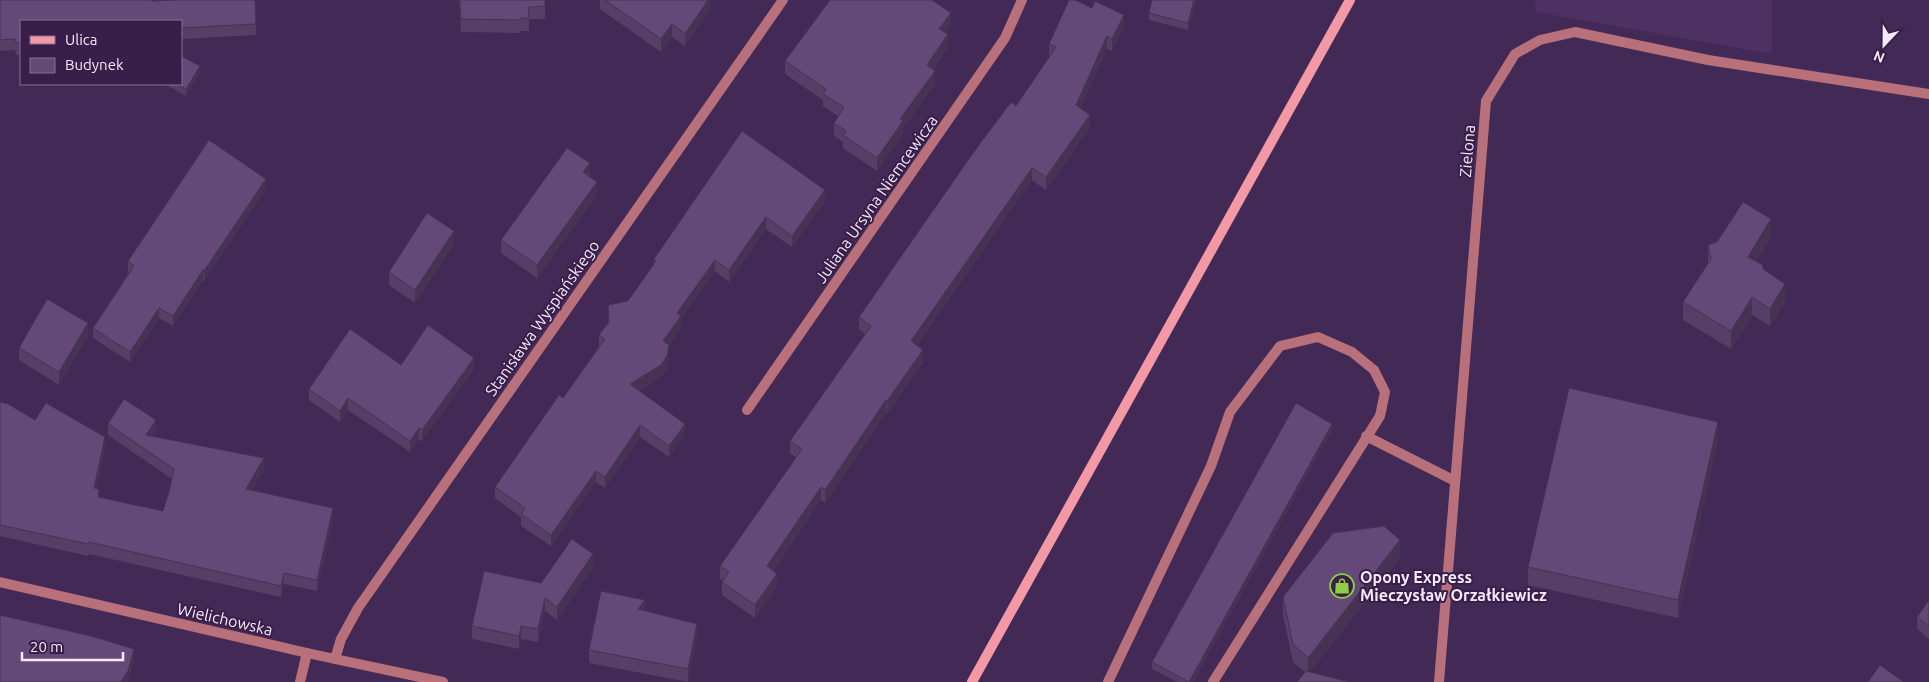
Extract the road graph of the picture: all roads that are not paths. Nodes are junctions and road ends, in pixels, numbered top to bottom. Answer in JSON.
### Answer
{"nodes":[{"id":1,"x":783,"y":0,"type":"edge"},
{"id":2,"x":1022,"y":0,"type":"edge"},
{"id":3,"x":1350,"y":0,"type":"edge"},
{"id":4,"x":1929,"y":94,"type":"edge"},
{"id":5,"x":747,"y":410,"type":"dead end"},
{"id":6,"x":1366,"y":436,"type":"junction"},
{"id":7,"x":1455,"y":481,"type":"junction"},
{"id":8,"x":0,"y":582,"type":"edge"},
{"id":9,"x":307,"y":653,"type":"junction"},
{"id":10,"x":335,"y":659,"type":"junction"},
{"id":11,"x":300,"y":682,"type":"edge"},
{"id":12,"x":443,"y":682,"type":"edge"},
{"id":13,"x":972,"y":682,"type":"edge"},
{"id":14,"x":1108,"y":682,"type":"edge"},
{"id":15,"x":1213,"y":682,"type":"edge"},
{"id":16,"x":1440,"y":682,"type":"edge"}],
"edges":[{"from":1,"to":10,"type":"street","name":"Stanisława Wyspiańskiego"},
{"from":2,"to":5,"type":"street","name":"Juliana Ursyna Niemcewicza"},
{"from":3,"to":13,"type":"main road"},
{"from":4,"to":7,"type":"street","name":"Zielona"},
{"from":6,"to":7,"type":"street"},
{"from":6,"to":14,"type":"street"},
{"from":6,"to":15,"type":"street"},
{"from":7,"to":16,"type":"street","name":"Zielona"},
{"from":8,"to":9,"type":"street","name":"Wielichowska"},
{"from":9,"to":10,"type":"street","name":"Wielichowska"},
{"from":9,"to":11,"type":"street"},
{"from":10,"to":12,"type":"street","name":"Wielichowska"}]}
